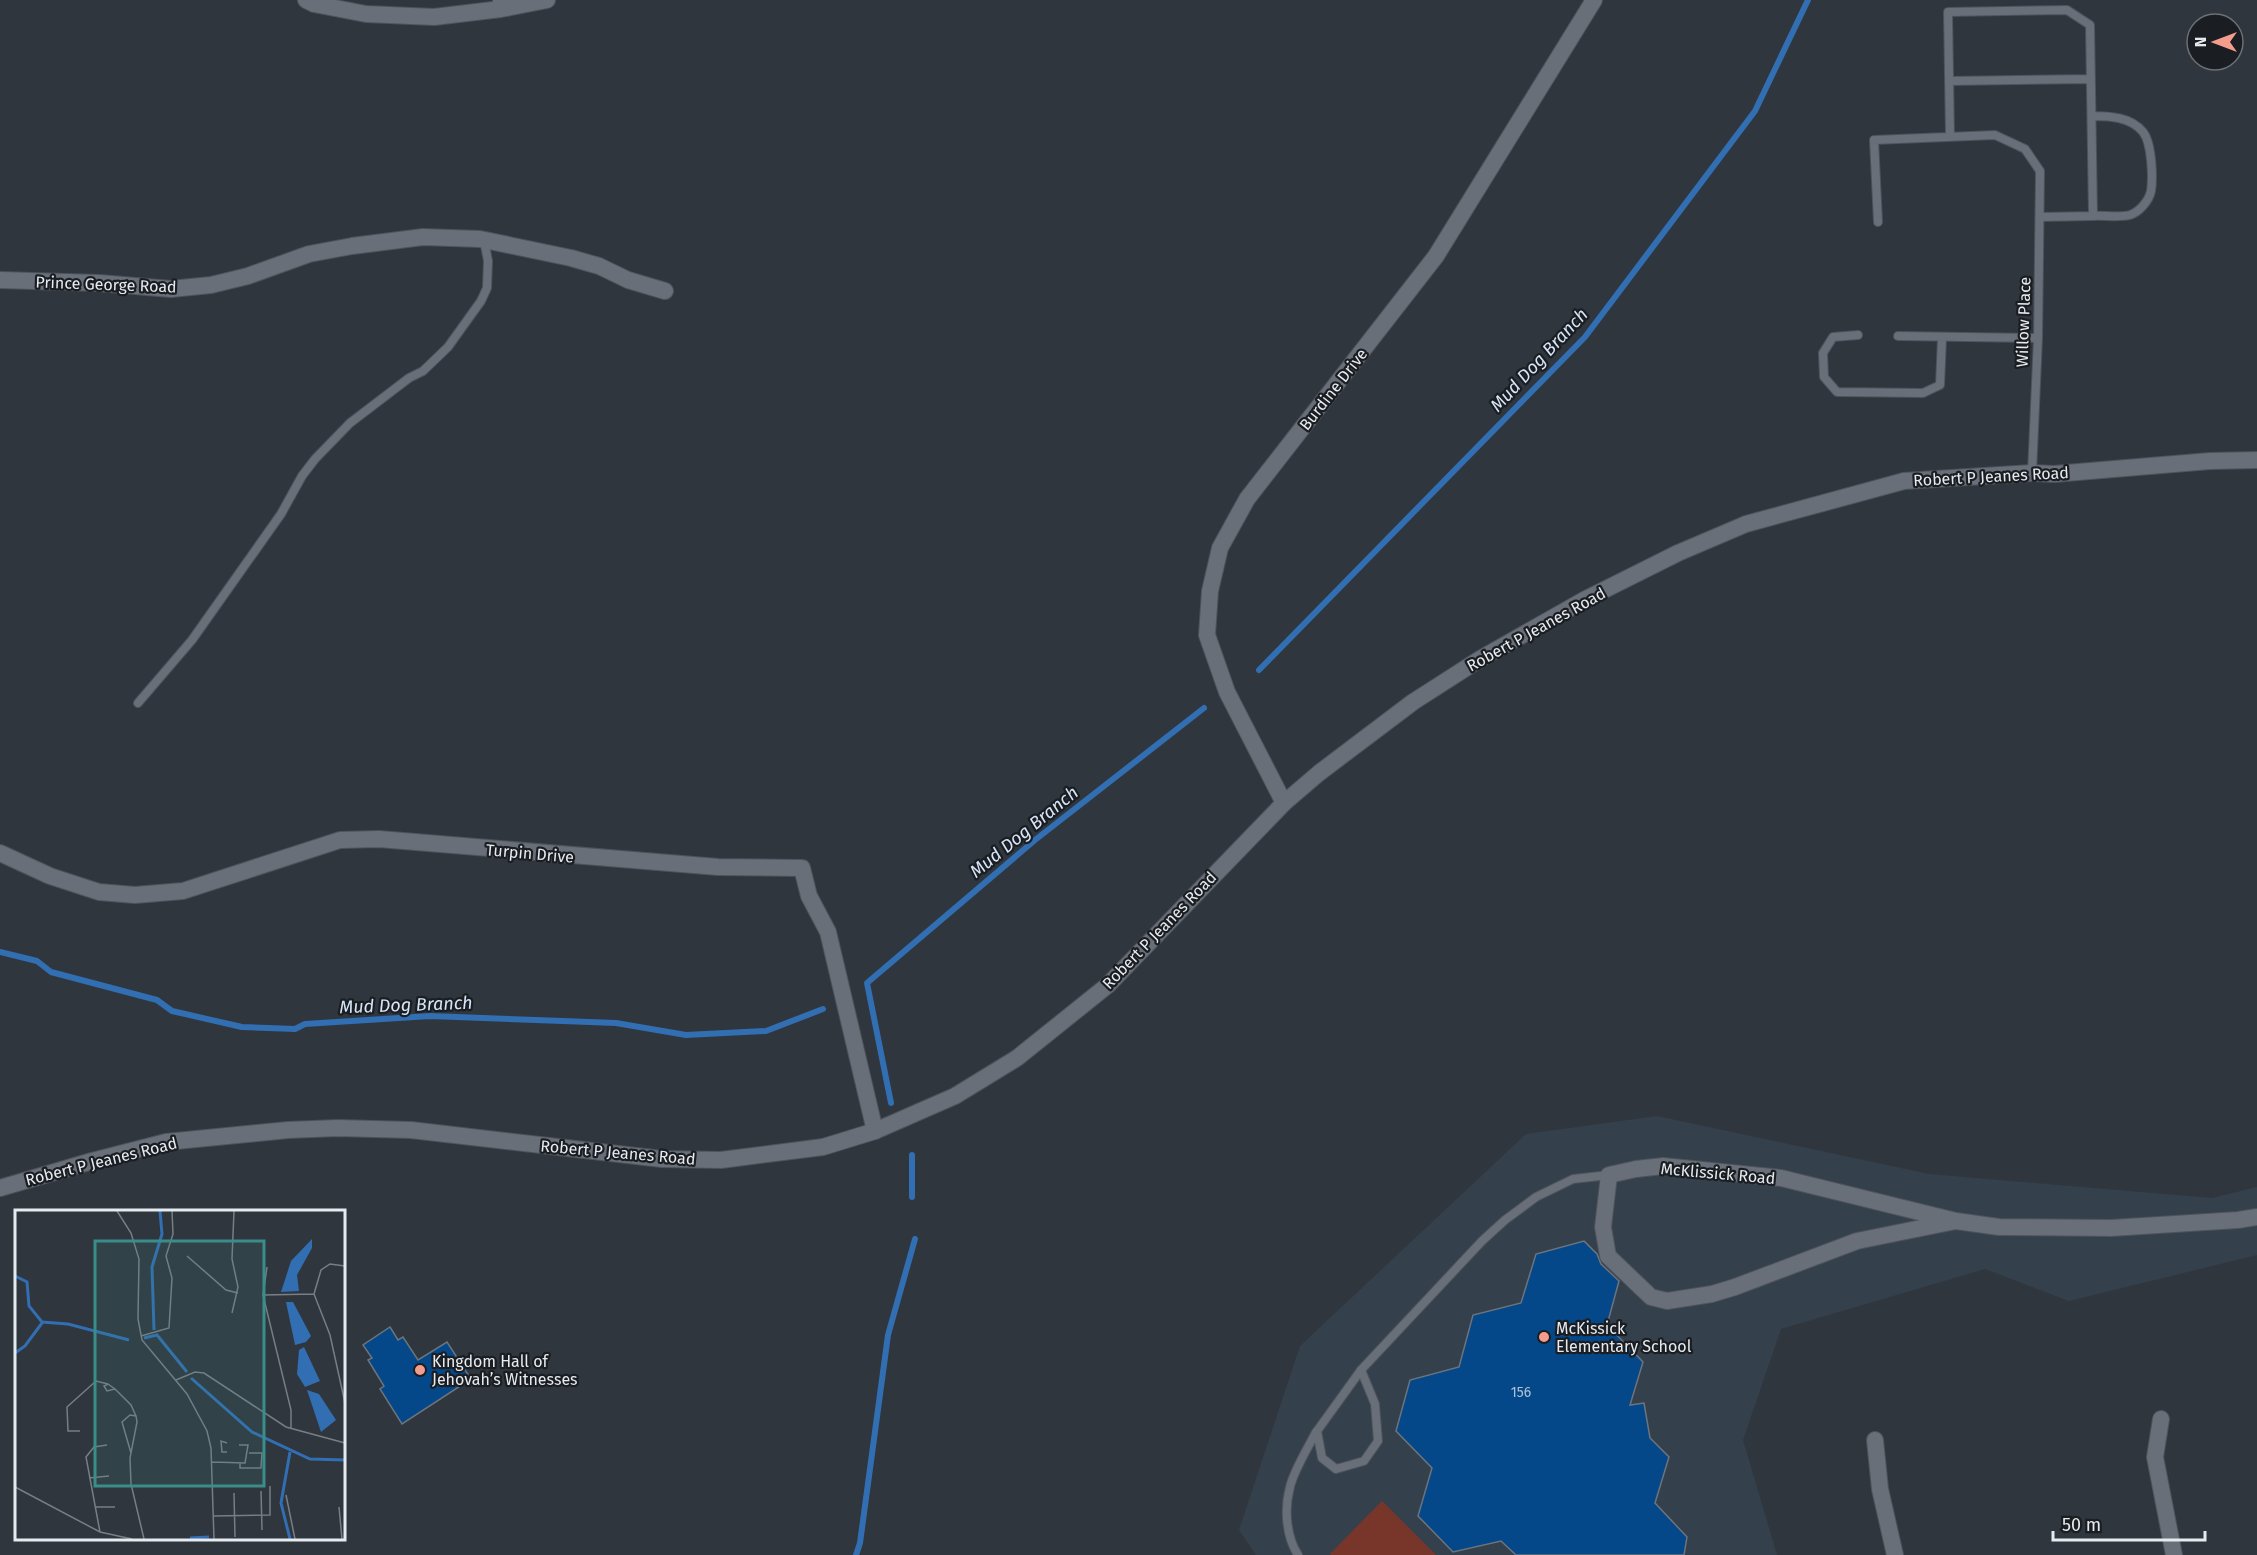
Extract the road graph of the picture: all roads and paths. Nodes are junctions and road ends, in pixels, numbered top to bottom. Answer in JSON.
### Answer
{"nodes":[{"id":1,"x":306,"y":0,"type":"edge"},
{"id":2,"x":547,"y":0,"type":"edge"},
{"id":3,"x":1593,"y":0,"type":"edge"},
{"id":4,"x":501,"y":4,"type":"edge"},
{"id":5,"x":2091,"y":79,"type":"junction"},
{"id":6,"x":1949,"y":81,"type":"junction"},
{"id":7,"x":2092,"y":116,"type":"junction"},
{"id":8,"x":1950,"y":137,"type":"junction"},
{"id":9,"x":2092,"y":216,"type":"junction"},
{"id":10,"x":2041,"y":217,"type":"junction"},
{"id":11,"x":1878,"y":222,"type":"dead end"},
{"id":12,"x":484,"y":239,"type":"junction"},
{"id":13,"x":0,"y":280,"type":"edge"},
{"id":14,"x":665,"y":291,"type":"dead end"},
{"id":15,"x":1858,"y":335,"type":"dead end"},
{"id":16,"x":1898,"y":336,"type":"dead end"},
{"id":17,"x":1942,"y":338,"type":"junction"},
{"id":18,"x":2038,"y":338,"type":"junction"},
{"id":19,"x":2257,"y":460,"type":"edge"},
{"id":20,"x":2032,"y":473,"type":"junction"},
{"id":21,"x":138,"y":703,"type":"dead end"},
{"id":22,"x":1284,"y":803,"type":"junction"},
{"id":23,"x":0,"y":853,"type":"edge"},
{"id":24,"x":876,"y":1131,"type":"junction"},
{"id":25,"x":1609,"y":1175,"type":"junction"},
{"id":26,"x":0,"y":1188,"type":"edge"},
{"id":27,"x":2257,"y":1217,"type":"edge"},
{"id":28,"x":1956,"y":1221,"type":"junction"},
{"id":29,"x":1361,"y":1370,"type":"junction"},
{"id":30,"x":2161,"y":1419,"type":"dead end"},
{"id":31,"x":1317,"y":1431,"type":"junction"},
{"id":32,"x":1875,"y":1440,"type":"dead end"},
{"id":33,"x":1298,"y":1555,"type":"edge"},
{"id":34,"x":1895,"y":1555,"type":"edge"},
{"id":35,"x":2174,"y":1555,"type":"edge"}],
"edges":[{"from":1,"to":4,"type":"street"},
{"from":2,"to":4,"type":"street"},
{"from":3,"to":22,"type":"street","name":"Burdine Drive"},
{"from":5,"to":6,"type":"lane"},
{"from":5,"to":6,"type":"lane"},
{"from":5,"to":7,"type":"lane"},
{"from":6,"to":8,"type":"lane"},
{"from":7,"to":9,"type":"lane"},
{"from":7,"to":9,"type":"lane"},
{"from":8,"to":10,"type":"lane","name":"Willow Place"},
{"from":8,"to":11,"type":"lane"},
{"from":9,"to":10,"type":"lane"},
{"from":10,"to":18,"type":"lane","name":"Willow Place"},
{"from":12,"to":13,"type":"street","name":"Prince George Road"},
{"from":12,"to":14,"type":"street","name":"Prince George Road"},
{"from":12,"to":21,"type":"lane"},
{"from":15,"to":17,"type":"lane"},
{"from":16,"to":17,"type":"lane"},
{"from":17,"to":18,"type":"lane"},
{"from":18,"to":20,"type":"lane","name":"Willow Place"},
{"from":19,"to":20,"type":"street","name":"Robert P Jeanes Road"},
{"from":20,"to":22,"type":"street","name":"Robert P Jeanes Road"},
{"from":22,"to":24,"type":"street","name":"Robert P Jeanes Road"},
{"from":23,"to":24,"type":"street","name":"Turpin Drive"},
{"from":24,"to":26,"type":"street","name":"Robert P Jeanes Road"},
{"from":25,"to":28,"type":"street","name":"McKlissick Road"},
{"from":25,"to":28,"type":"street","name":"McKlissick Road"},
{"from":25,"to":29,"type":"lane"},
{"from":27,"to":28,"type":"street","name":"McKlissick Road"},
{"from":29,"to":31,"type":"lane"},
{"from":29,"to":31,"type":"lane"},
{"from":30,"to":35,"type":"street"},
{"from":31,"to":33,"type":"lane"},
{"from":32,"to":34,"type":"street"}]}
